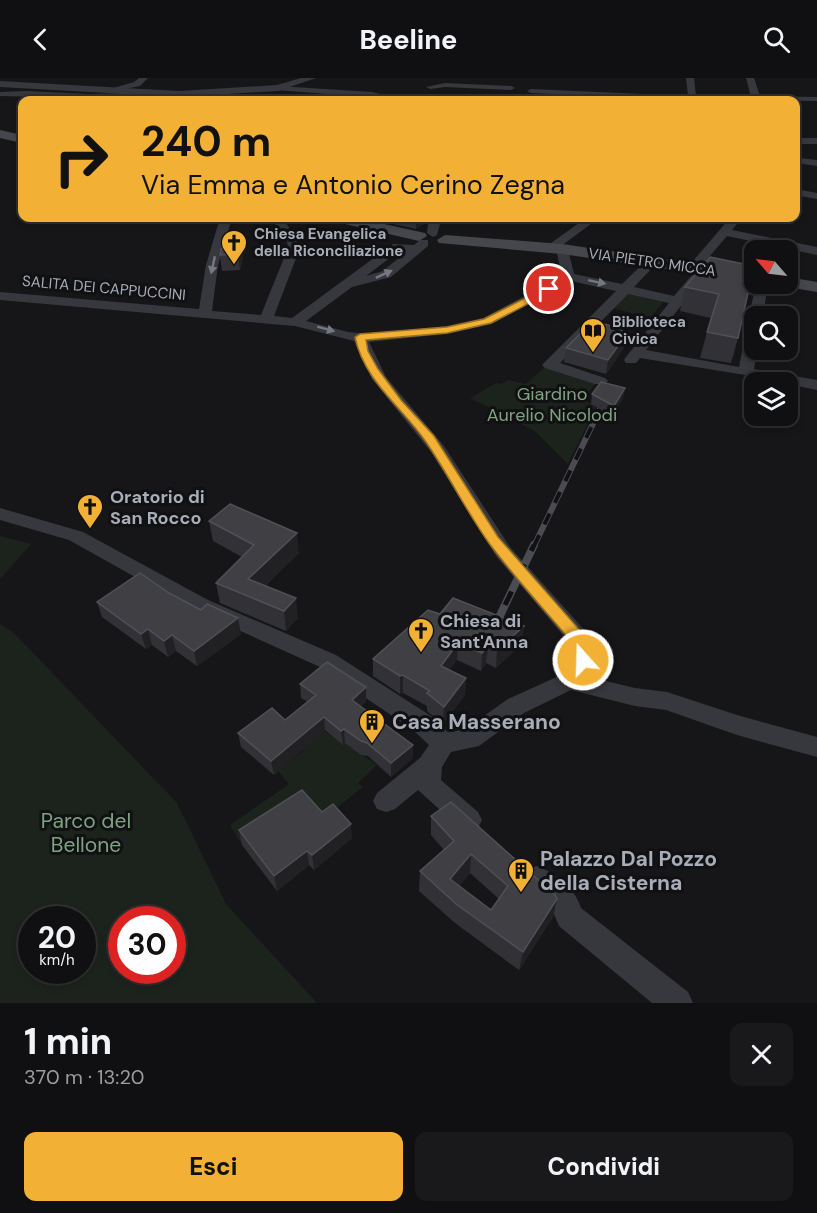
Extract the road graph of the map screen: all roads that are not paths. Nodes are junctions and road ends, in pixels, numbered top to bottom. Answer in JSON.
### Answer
{"nodes":[{"id":1,"x":144,"y":78,"type":"edge"},
{"id":2,"x":300,"y":78,"type":"edge"},
{"id":3,"x":312,"y":78,"type":"edge"},
{"id":4,"x":495,"y":78,"type":"edge"},
{"id":5,"x":690,"y":78,"type":"edge"},
{"id":6,"x":750,"y":78,"type":"edge"},
{"id":7,"x":517,"y":80,"type":"dead end"},
{"id":8,"x":538,"y":81,"type":"dead end"},
{"id":9,"x":0,"y":84,"type":"edge"},
{"id":10,"x":434,"y":84,"type":"edge"},
{"id":11,"x":616,"y":84,"type":"dead end"},
{"id":12,"x":278,"y":88,"type":"junction"},
{"id":13,"x":511,"y":88,"type":"dead end"},
{"id":14,"x":531,"y":91,"type":"junction"},
{"id":15,"x":0,"y":94,"type":"edge"},
{"id":16,"x":178,"y":94,"type":"junction"},
{"id":17,"x":272,"y":96,"type":"edge"},
{"id":18,"x":386,"y":96,"type":"edge"},
{"id":19,"x":528,"y":96,"type":"edge"},
{"id":20,"x":595,"y":96,"type":"edge"},
{"id":21,"x":620,"y":96,"type":"edge"},
{"id":22,"x":692,"y":96,"type":"edge"},
{"id":23,"x":753,"y":96,"type":"edge"},
{"id":24,"x":800,"y":99,"type":"edge"},
{"id":25,"x":817,"y":99,"type":"edge"},
{"id":26,"x":0,"y":134,"type":"edge"},
{"id":27,"x":18,"y":138,"type":"edge"},
{"id":28,"x":800,"y":141,"type":"edge"},
{"id":29,"x":817,"y":141,"type":"edge"},
{"id":30,"x":800,"y":162,"type":"edge"},
{"id":31,"x":817,"y":164,"type":"edge"},
{"id":32,"x":800,"y":193,"type":"edge"},
{"id":33,"x":817,"y":196,"type":"edge"},
{"id":34,"x":225,"y":222,"type":"edge"},
{"id":35,"x":279,"y":222,"type":"edge"},
{"id":36,"x":354,"y":222,"type":"edge"},
{"id":37,"x":435,"y":222,"type":"edge"},
{"id":38,"x":588,"y":222,"type":"edge"},
{"id":39,"x":729,"y":223,"type":"edge"},
{"id":40,"x":427,"y":240,"type":"junction"},
{"id":41,"x":556,"y":248,"type":"junction"},
{"id":42,"x":817,"y":251,"type":"edge"},
{"id":43,"x":651,"y":263,"type":"junction"},
{"id":44,"x":696,"y":269,"type":"junction"},
{"id":45,"x":568,"y":276,"type":"junction"},
{"id":46,"x":744,"y":276,"type":"edge"},
{"id":47,"x":798,"y":284,"type":"edge"},
{"id":48,"x":817,"y":287,"type":"edge"},
{"id":49,"x":626,"y":288,"type":"junction"},
{"id":50,"x":0,"y":296,"type":"edge"},
{"id":51,"x":678,"y":301,"type":"junction"},
{"id":52,"x":206,"y":313,"type":"junction"},
{"id":53,"x":266,"y":319,"type":"junction"},
{"id":54,"x":295,"y":322,"type":"junction"},
{"id":55,"x":360,"y":337,"type":"junction"},
{"id":56,"x":748,"y":360,"type":"edge"},
{"id":57,"x":746,"y":372,"type":"joint"},
{"id":58,"x":600,"y":381,"type":"edge"},
{"id":59,"x":798,"y":382,"type":"edge"},
{"id":60,"x":817,"y":385,"type":"edge"},
{"id":61,"x":0,"y":514,"type":"edge"},
{"id":62,"x":0,"y":523,"type":"edge"},
{"id":63,"x":76,"y":536,"type":"junction"},
{"id":64,"x":569,"y":681,"type":"junction"},
{"id":65,"x":443,"y":743,"type":"junction"},
{"id":66,"x":817,"y":747,"type":"edge"},
{"id":67,"x":429,"y":766,"type":"junction"},
{"id":68,"x":386,"y":801,"type":"dead end"},
{"id":69,"x":486,"y":835,"type":"edge"},
{"id":70,"x":520,"y":864,"type":"edge"},
{"id":71,"x":676,"y":1003,"type":"edge"}],
"edges":[{"from":1,"to":9,"type":"street"},
{"from":2,"to":12,"type":"street"},
{"from":3,"to":12,"type":"street"},
{"from":4,"to":7,"type":"street"},
{"from":5,"to":22,"type":"street"},
{"from":6,"to":23,"type":"street"},
{"from":8,"to":14,"type":"street"},
{"from":9,"to":16,"type":"street"},
{"from":10,"to":13,"type":"street"},
{"from":11,"to":21,"type":"street"},
{"from":12,"to":16,"type":"street"},
{"from":12,"to":17,"type":"street"},
{"from":12,"to":18,"type":"street"},
{"from":14,"to":19,"type":"street"},
{"from":14,"to":20,"type":"street"},
{"from":15,"to":16,"type":"street"},
{"from":24,"to":25,"type":"street"},
{"from":26,"to":27,"type":"main road"},
{"from":28,"to":29,"type":"street"},
{"from":30,"to":31,"type":"street"},
{"from":32,"to":33,"type":"street"},
{"from":34,"to":52,"type":"street","one_way":true},
{"from":35,"to":53,"type":"street"},
{"from":36,"to":40,"type":"main road","name":"VIA PIETRO MICCA"},
{"from":37,"to":40,"type":"street"},
{"from":38,"to":41,"type":"street"},
{"from":39,"to":42,"type":"street"},
{"from":39,"to":44,"type":"street"},
{"from":40,"to":41,"type":"main road","name":"VIA PIETRO MICCA"},
{"from":40,"to":54,"type":"street"},
{"from":41,"to":43,"type":"main road","name":"VIA PIETRO MICCA"},
{"from":41,"to":45,"type":"street"},
{"from":43,"to":44,"type":"main road","name":"VIA PIETRO MICCA"},
{"from":43,"to":49,"type":"street"},
{"from":44,"to":46,"type":"main road","name":"VIA PIETRO MICCA"},
{"from":44,"to":51,"type":"street"},
{"from":45,"to":49,"type":"street","one_way":true},
{"from":45,"to":55,"type":"street","name":"SALITA DEI CAPPUCCINI"},
{"from":47,"to":48,"type":"main road"},
{"from":49,"to":51,"type":"street"},
{"from":49,"to":58,"type":"street"},
{"from":50,"to":52,"type":"street","name":"SALITA DEI CAPPUCCINI"},
{"from":51,"to":57,"type":"street"},
{"from":52,"to":53,"type":"street","name":"SALITA DEI CAPPUCCINI"},
{"from":53,"to":54,"type":"street","name":"SALITA DEI CAPPUCCINI"},
{"from":54,"to":55,"type":"street","name":"SALITA DEI CAPPUCCINI","one_way":true},
{"from":55,"to":64,"type":"street"},
{"from":56,"to":57,"type":"street"},
{"from":59,"to":60,"type":"street"},
{"from":61,"to":63,"type":"street"},
{"from":62,"to":63,"type":"street"},
{"from":63,"to":65,"type":"street"},
{"from":64,"to":65,"type":"street"},
{"from":64,"to":66,"type":"street"},
{"from":65,"to":67,"type":"street"},
{"from":67,"to":68,"type":"street"},
{"from":67,"to":69,"type":"street"},
{"from":70,"to":71,"type":"street"}]}
